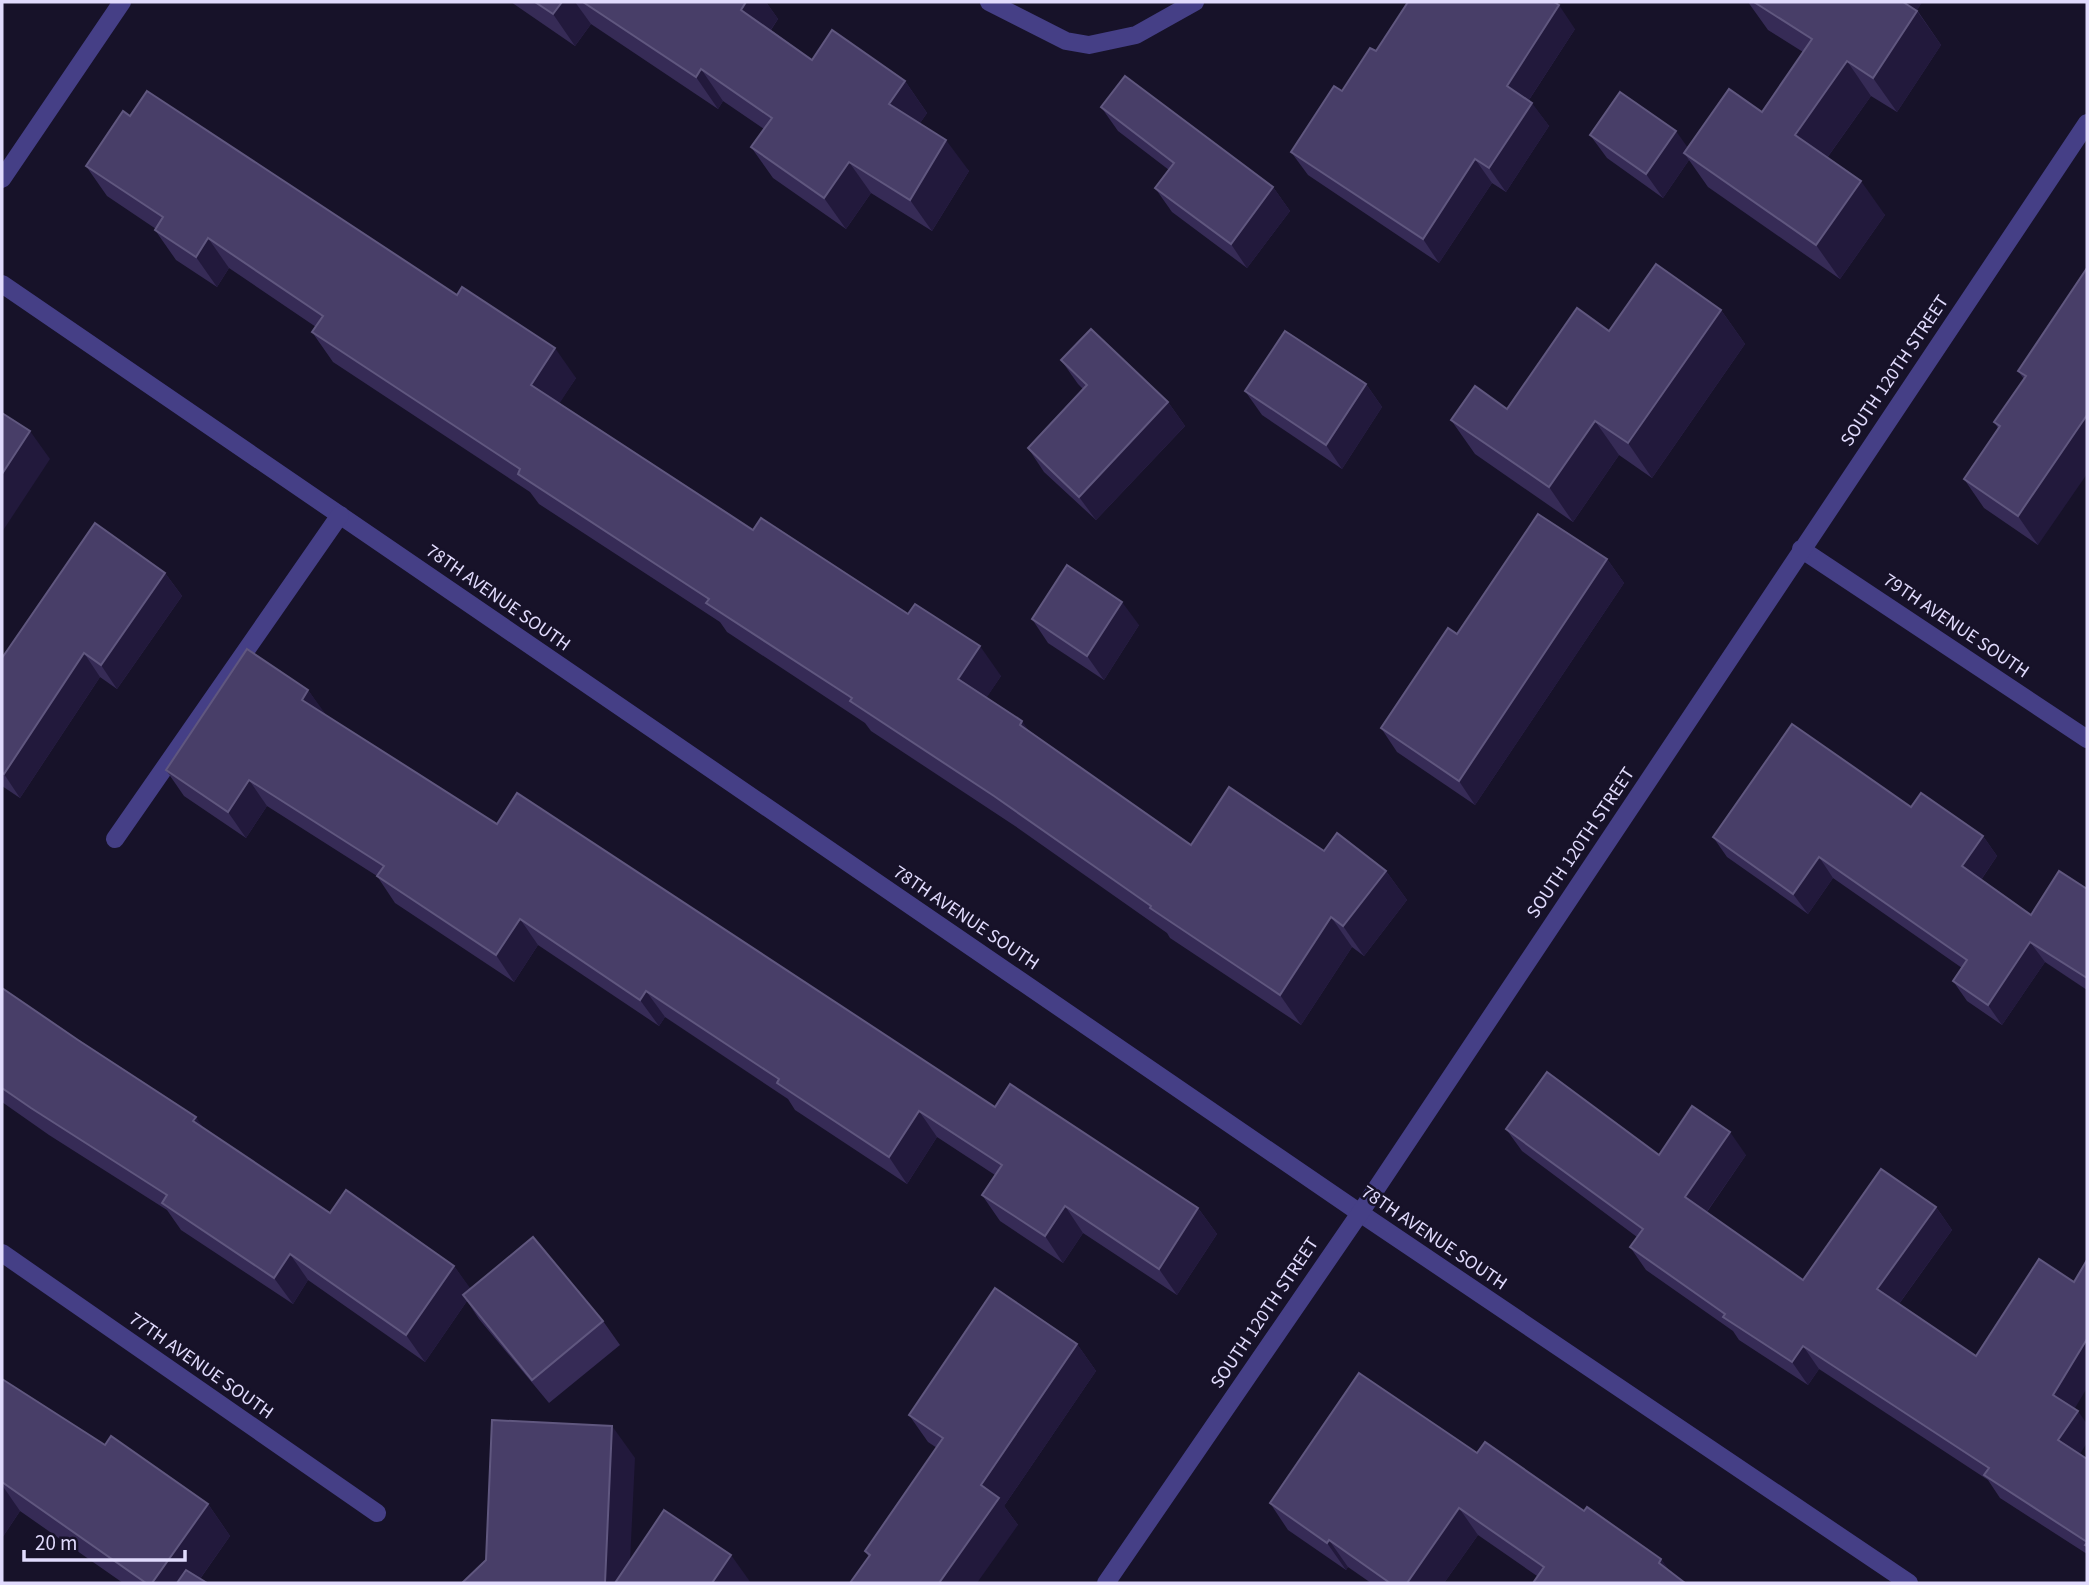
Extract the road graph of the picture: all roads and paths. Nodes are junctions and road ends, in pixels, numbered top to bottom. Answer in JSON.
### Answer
{"nodes":[{"id":1,"x":122,"y":2,"type":"edge"},
{"id":2,"x":989,"y":2,"type":"edge"},
{"id":3,"x":1195,"y":2,"type":"edge"},
{"id":4,"x":2087,"y":123,"type":"edge"},
{"id":5,"x":2,"y":179,"type":"edge"},
{"id":6,"x":2,"y":284,"type":"edge"},
{"id":7,"x":340,"y":515,"type":"junction"},
{"id":8,"x":1801,"y":549,"type":"junction"},
{"id":9,"x":2087,"y":739,"type":"edge"},
{"id":10,"x":115,"y":839,"type":"dead end"},
{"id":11,"x":1360,"y":1213,"type":"junction"},
{"id":12,"x":2,"y":1253,"type":"edge"},
{"id":13,"x":377,"y":1513,"type":"dead end"},
{"id":14,"x":1106,"y":1583,"type":"edge"},
{"id":15,"x":1909,"y":1583,"type":"edge"}],
"edges":[{"from":1,"to":5,"type":"street"},
{"from":2,"to":3,"type":"street"},
{"from":4,"to":8,"type":"street","name":"SOUTH 120TH STREET"},
{"from":6,"to":7,"type":"street","name":"78TH AVENUE SOUTH"},
{"from":7,"to":10,"type":"street"},
{"from":7,"to":11,"type":"street","name":"78TH AVENUE SOUTH"},
{"from":8,"to":9,"type":"street","name":"79TH AVENUE SOUTH"},
{"from":8,"to":11,"type":"street","name":"SOUTH 120TH STREET"},
{"from":11,"to":14,"type":"street","name":"SOUTH 120TH STREET"},
{"from":11,"to":15,"type":"street","name":"78TH AVENUE SOUTH"},
{"from":12,"to":13,"type":"street","name":"77TH AVENUE SOUTH"}]}
